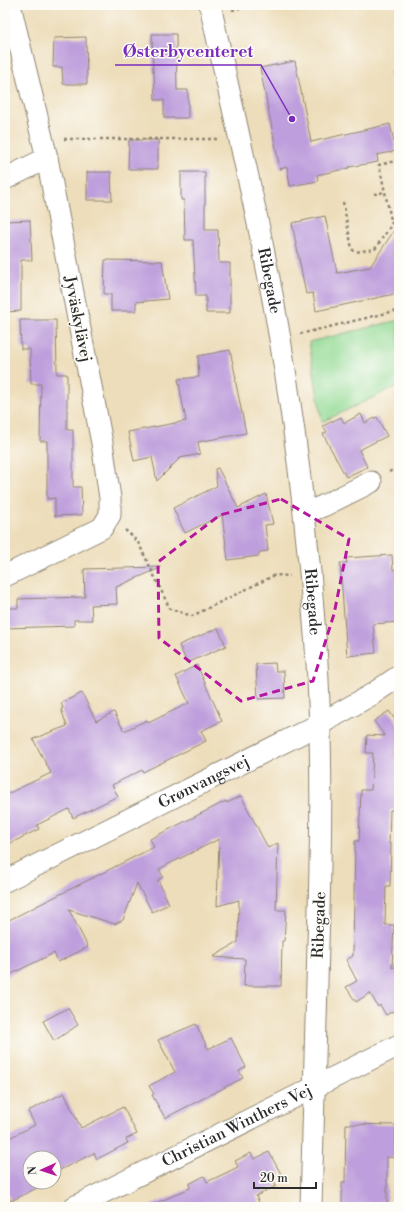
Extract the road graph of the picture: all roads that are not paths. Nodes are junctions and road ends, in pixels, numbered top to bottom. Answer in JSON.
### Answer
{"nodes":[{"id":1,"x":10,"y":5,"type":"edge"},
{"id":2,"x":210,"y":5,"type":"edge"},
{"id":3,"x":44,"y":149,"type":"junction"},
{"id":4,"x":5,"y":179,"type":"edge"},
{"id":5,"x":371,"y":482,"type":"dead end"},
{"id":6,"x":305,"y":513,"type":"junction"},
{"id":7,"x":5,"y":576,"type":"edge"},
{"id":8,"x":399,"y":676,"type":"edge"},
{"id":9,"x":320,"y":724,"type":"junction"},
{"id":10,"x":5,"y":881,"type":"edge"},
{"id":11,"x":399,"y":1045,"type":"edge"},
{"id":12,"x":314,"y":1087,"type":"junction"},
{"id":13,"x":74,"y":1207,"type":"edge"},
{"id":14,"x":311,"y":1207,"type":"edge"}],
"edges":[{"from":1,"to":3,"type":"street","name":"Jyväskylävej"},
{"from":2,"to":6,"type":"street","name":"Ribegade"},
{"from":3,"to":4,"type":"street"},
{"from":3,"to":7,"type":"street","name":"Jyväskylävej"},
{"from":5,"to":6,"type":"street"},
{"from":6,"to":9,"type":"street","name":"Ribegade"},
{"from":8,"to":9,"type":"street","name":"Grønvangsvej"},
{"from":9,"to":10,"type":"street","name":"Grønvangsvej"},
{"from":9,"to":12,"type":"street","name":"Ribegade"},
{"from":11,"to":12,"type":"street","name":"Christian Winthers Vej"},
{"from":12,"to":13,"type":"street","name":"Christian Winthers Vej"},
{"from":12,"to":14,"type":"street","name":"Ribegade"}]}
